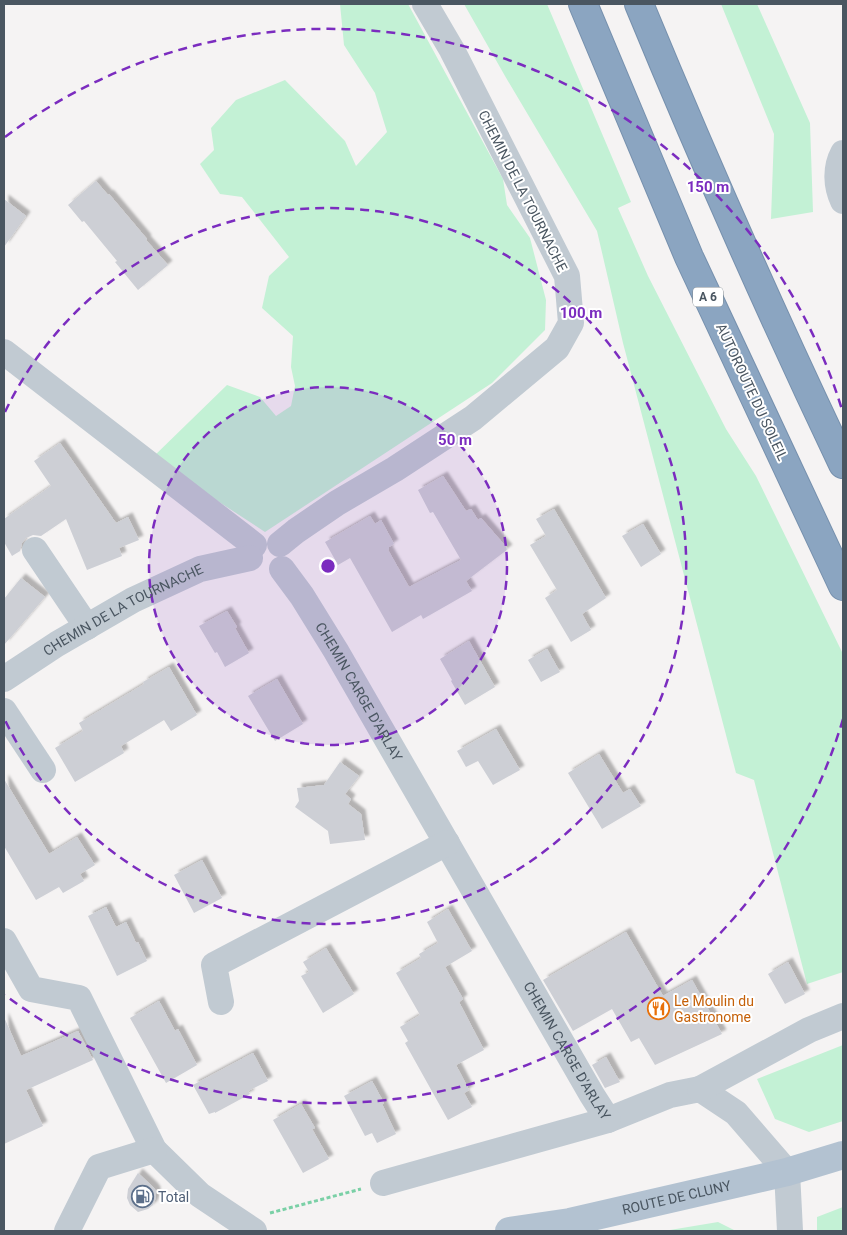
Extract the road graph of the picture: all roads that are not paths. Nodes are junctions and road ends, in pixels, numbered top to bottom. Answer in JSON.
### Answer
{"nodes":[{"id":1,"x":425,"y":4,"type":"edge"},
{"id":2,"x":583,"y":4,"type":"edge"},
{"id":3,"x":639,"y":4,"type":"edge"},
{"id":4,"x":843,"y":153,"type":"edge"},
{"id":5,"x":843,"y":201,"type":"edge"},
{"id":6,"x":4,"y":352,"type":"edge"},
{"id":7,"x":843,"y":464,"type":"edge"},
{"id":8,"x":35,"y":550,"type":"dead end"},
{"id":9,"x":252,"y":551,"type":"junction"},
{"id":10,"x":281,"y":556,"type":"junction"},
{"id":11,"x":843,"y":586,"type":"edge"},
{"id":12,"x":87,"y":627,"type":"junction"},
{"id":13,"x":4,"y":679,"type":"edge"},
{"id":14,"x":4,"y":711,"type":"edge"},
{"id":15,"x":43,"y":770,"type":"dead end"},
{"id":16,"x":447,"y":843,"type":"junction"},
{"id":17,"x":4,"y":942,"type":"edge"},
{"id":18,"x":221,"y":1002,"type":"dead end"},
{"id":19,"x":843,"y":1016,"type":"edge"},
{"id":20,"x":700,"y":1089,"type":"junction"},
{"id":21,"x":608,"y":1120,"type":"junction"},
{"id":22,"x":154,"y":1150,"type":"junction"},
{"id":23,"x":843,"y":1155,"type":"edge"},
{"id":24,"x":788,"y":1172,"type":"junction"},
{"id":25,"x":383,"y":1183,"type":"road end"},
{"id":26,"x":246,"y":1226,"type":"edge"},
{"id":27,"x":67,"y":1231,"type":"edge"},
{"id":28,"x":509,"y":1231,"type":"edge"},
{"id":29,"x":790,"y":1231,"type":"edge"}],
"edges":[{"from":1,"to":10,"type":"street","name":"CHEMIN DE LA TOURNACHE"},
{"from":2,"to":11,"type":"highway","name":"AUTOROUTE DU SOLEIL","number":"A 6"},
{"from":3,"to":7,"type":"highway"},
{"from":4,"to":5,"type":"street"},
{"from":6,"to":9,"type":"street"},
{"from":8,"to":12,"type":"street"},
{"from":9,"to":10,"type":"street"},
{"from":9,"to":12,"type":"street","name":"CHEMIN DE LA TOURNACHE"},
{"from":10,"to":16,"type":"street","name":"CHEMIN CARGE D'ARLAY"},
{"from":12,"to":13,"type":"street","name":"CHEMIN DE LA TOURNACHE"},
{"from":14,"to":15,"type":"street"},
{"from":16,"to":18,"type":"street"},
{"from":16,"to":21,"type":"street","name":"CHEMIN CARGE D'ARLAY"},
{"from":17,"to":22,"type":"street"},
{"from":19,"to":20,"type":"street","name":"CHEMIN CARGE D'ARLAY"},
{"from":20,"to":21,"type":"street","name":"CHEMIN CARGE D'ARLAY"},
{"from":20,"to":24,"type":"street"},
{"from":21,"to":25,"type":"street"},
{"from":22,"to":26,"type":"street"},
{"from":22,"to":27,"type":"street"},
{"from":23,"to":24,"type":"main road","name":"ROUTE DE CLUNY"},
{"from":24,"to":28,"type":"main road","name":"ROUTE DE CLUNY"},
{"from":24,"to":29,"type":"street"}]}
